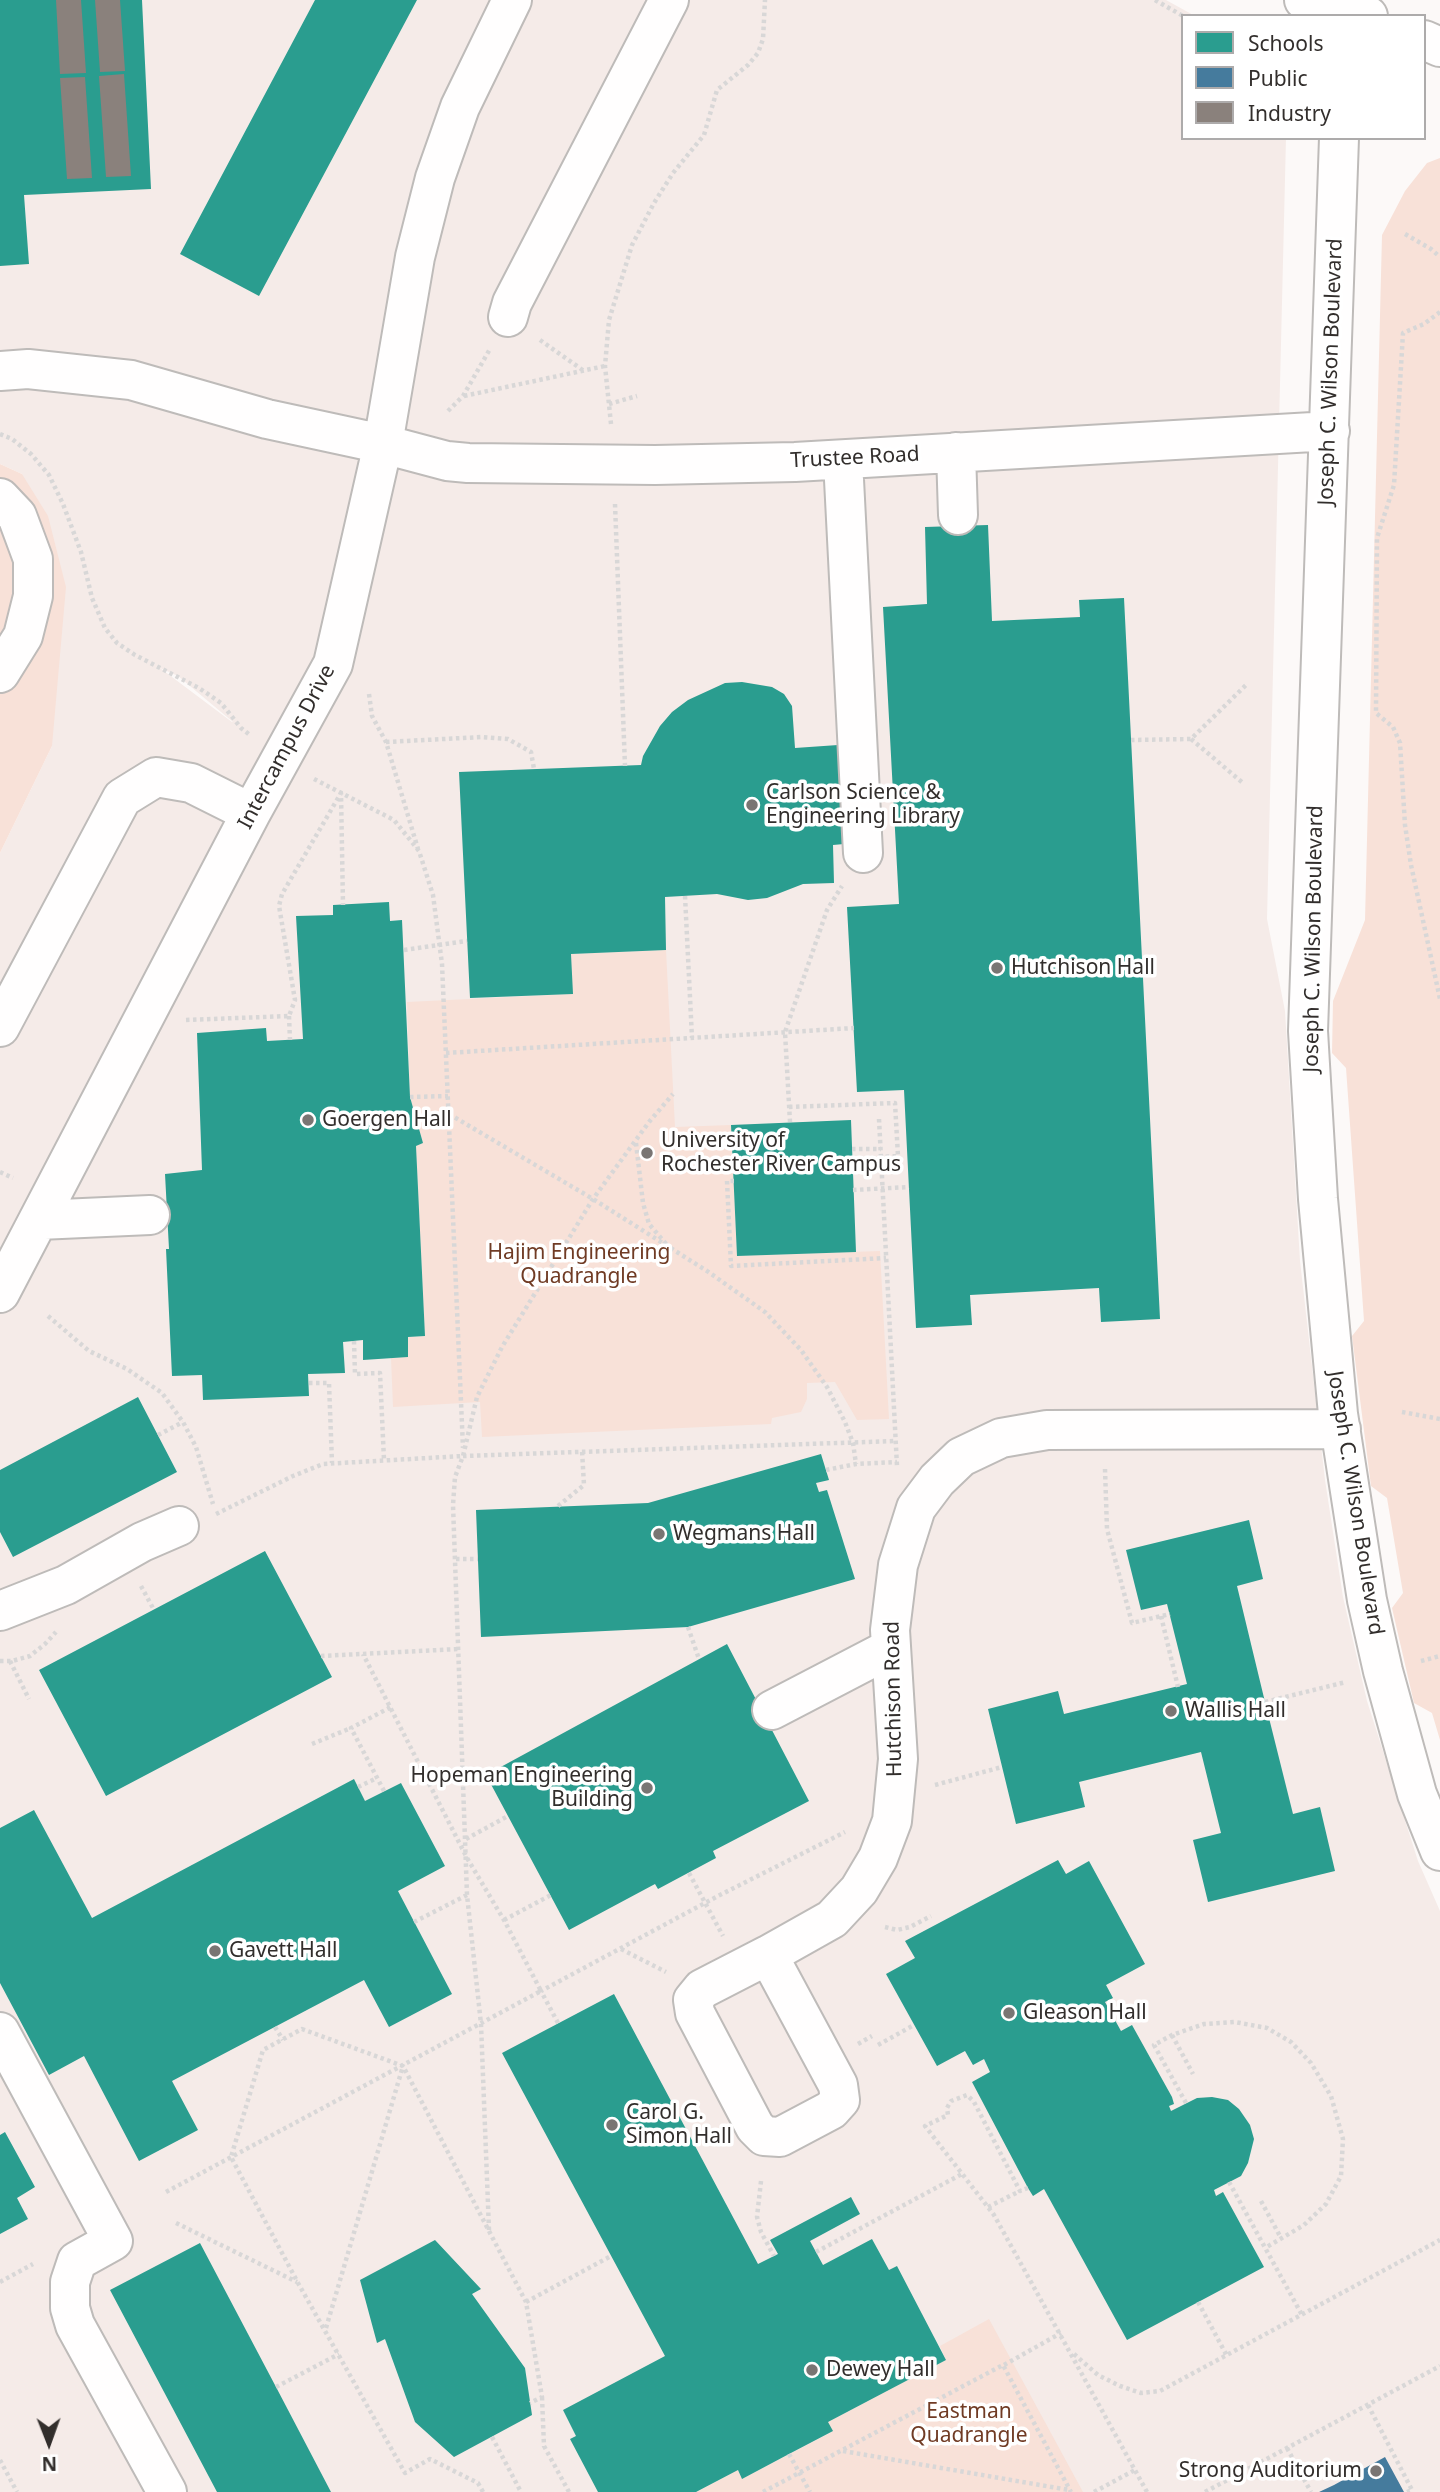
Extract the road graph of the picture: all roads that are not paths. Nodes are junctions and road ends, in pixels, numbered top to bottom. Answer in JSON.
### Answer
{"nodes":[{"id":1,"x":512,"y":0,"type":"edge"},
{"id":2,"x":669,"y":0,"type":"edge"},
{"id":3,"x":1304,"y":0,"type":"edge"},
{"id":4,"x":1347,"y":7,"type":"edge"},
{"id":5,"x":1339,"y":140,"type":"edge"},
{"id":6,"x":508,"y":317,"type":"road end"},
{"id":7,"x":0,"y":371,"type":"edge"},
{"id":8,"x":1330,"y":432,"type":"junction"},
{"id":9,"x":383,"y":444,"type":"junction"},
{"id":10,"x":956,"y":452,"type":"junction"},
{"id":11,"x":843,"y":460,"type":"junction"},
{"id":12,"x":0,"y":498,"type":"edge"},
{"id":13,"x":958,"y":515,"type":"dead end"},
{"id":14,"x":0,"y":673,"type":"edge"},
{"id":15,"x":251,"y":813,"type":"junction"},
{"id":16,"x":863,"y":853,"type":"road end"},
{"id":17,"x":0,"y":1027,"type":"edge"},
{"id":18,"x":150,"y":1215,"type":"dead end"},
{"id":19,"x":39,"y":1220,"type":"junction"},
{"id":20,"x":0,"y":1293,"type":"edge"},
{"id":21,"x":1341,"y":1429,"type":"junction"},
{"id":22,"x":178,"y":1526,"type":"road end"},
{"id":23,"x":0,"y":1611,"type":"edge"},
{"id":24,"x":891,"y":1648,"type":"junction"},
{"id":25,"x":772,"y":1710,"type":"dead end"},
{"id":26,"x":1440,"y":1851,"type":"edge"},
{"id":27,"x":768,"y":1955,"type":"junction"},
{"id":28,"x":0,"y":2032,"type":"edge"},
{"id":29,"x":167,"y":2492,"type":"edge"}],
"edges":[{"from":1,"to":9,"type":"street","name":"Intercampus Drive"},
{"from":2,"to":6,"type":"street"},
{"from":3,"to":4,"type":"street"},
{"from":5,"to":8,"type":"street","name":"Joseph C. Wilson Boulevard"},
{"from":7,"to":9,"type":"street","name":"Trustee Road"},
{"from":8,"to":10,"type":"street","name":"Trustee Road"},
{"from":8,"to":21,"type":"street","name":"Joseph C. Wilson Boulevard"},
{"from":9,"to":11,"type":"street","name":"Trustee Road"},
{"from":9,"to":15,"type":"street","name":"Intercampus Drive"},
{"from":10,"to":11,"type":"street","name":"Trustee Road"},
{"from":10,"to":13,"type":"street"},
{"from":11,"to":16,"type":"street"},
{"from":12,"to":14,"type":"street"},
{"from":15,"to":17,"type":"street"},
{"from":15,"to":19,"type":"street","name":"Intercampus Drive"},
{"from":18,"to":19,"type":"street"},
{"from":19,"to":20,"type":"street","name":"Intercampus Drive"},
{"from":21,"to":24,"type":"street","name":"Hutchison Road"},
{"from":21,"to":26,"type":"street","name":"Joseph C. Wilson Boulevard"},
{"from":22,"to":23,"type":"street"},
{"from":24,"to":25,"type":"street"},
{"from":24,"to":27,"type":"street","name":"Hutchison Road"},
{"from":27,"to":27,"type":"street","name":"Hutchison Road"},
{"from":28,"to":29,"type":"street"}]}
